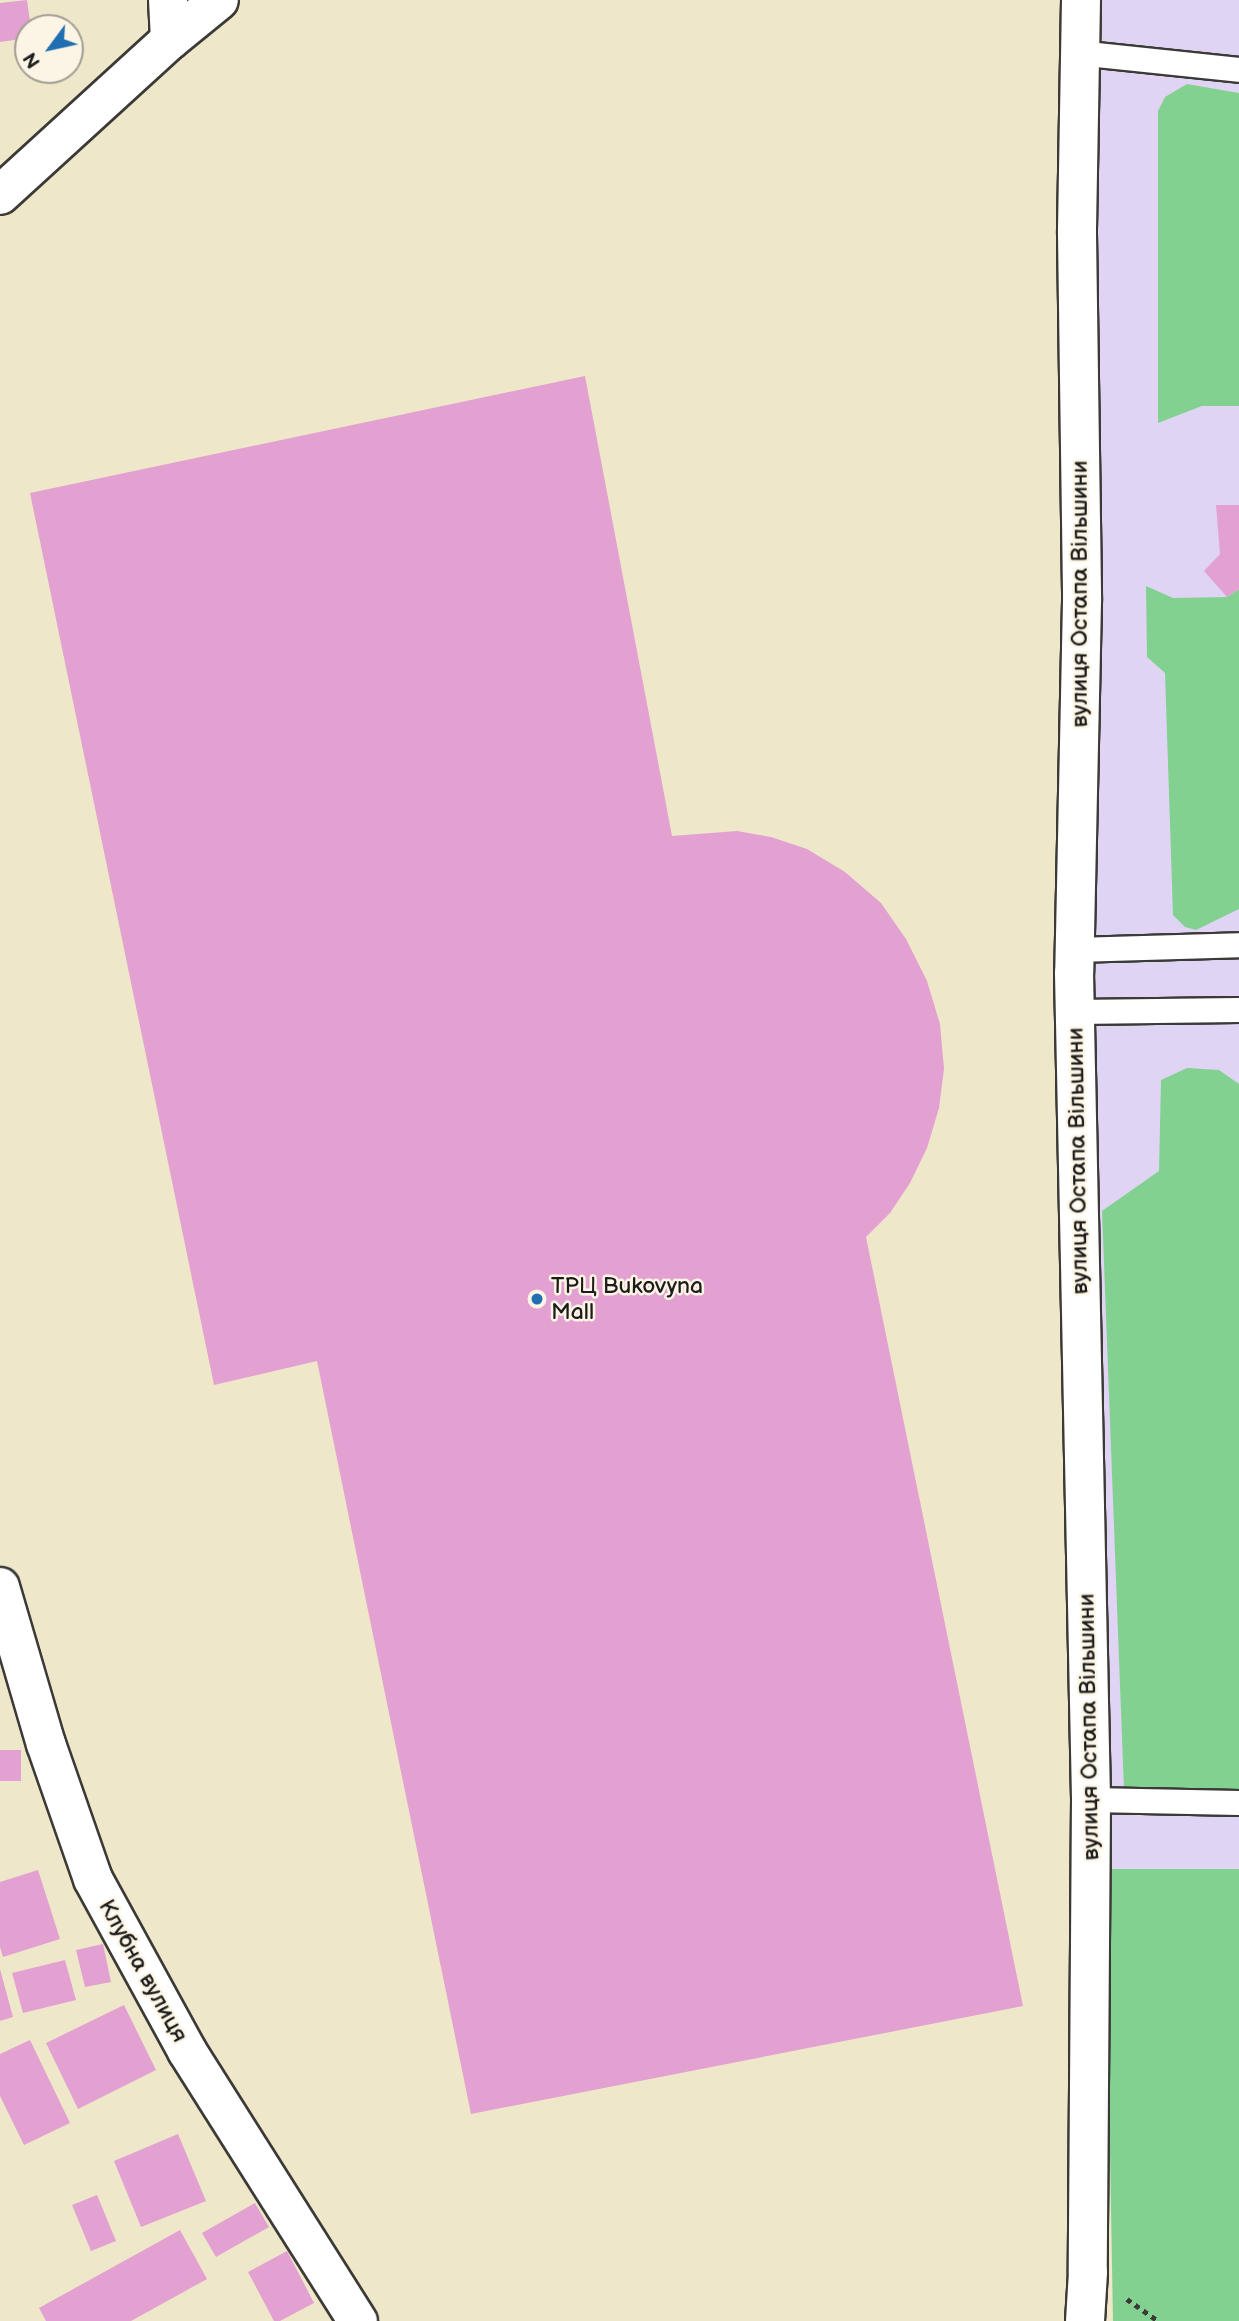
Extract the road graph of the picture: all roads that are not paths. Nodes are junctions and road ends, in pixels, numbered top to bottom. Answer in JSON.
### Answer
{"nodes":[{"id":1,"x":168,"y":0,"type":"edge"},
{"id":2,"x":219,"y":0,"type":"edge"},
{"id":3,"x":1081,"y":0,"type":"edge"},
{"id":4,"x":170,"y":40,"type":"junction"},
{"id":5,"x":1078,"y":52,"type":"junction"},
{"id":6,"x":1239,"y":70,"type":"edge"},
{"id":7,"x":0,"y":195,"type":"edge"},
{"id":8,"x":1239,"y":945,"type":"edge"},
{"id":9,"x":1075,"y":950,"type":"junction"},
{"id":10,"x":1239,"y":1010,"type":"edge"},
{"id":11,"x":1075,"y":1012,"type":"junction"},
{"id":12,"x":0,"y":1587,"type":"edge"},
{"id":13,"x":1091,"y":1800,"type":"junction"},
{"id":14,"x":1239,"y":1803,"type":"edge"},
{"id":15,"x":358,"y":2321,"type":"edge"},
{"id":16,"x":1085,"y":2321,"type":"edge"}],
"edges":[{"from":1,"to":4,"type":"main road"},
{"from":2,"to":4,"type":"main road"},
{"from":3,"to":5,"type":"main road","name":"вулиця Остапа Вільшини"},
{"from":4,"to":7,"type":"main road"},
{"from":5,"to":6,"type":"lane"},
{"from":5,"to":9,"type":"main road","name":"вулиця Остапа Вільшини"},
{"from":8,"to":9,"type":"lane"},
{"from":9,"to":11,"type":"main road","name":"вулиця Остапа Вільшини"},
{"from":10,"to":11,"type":"lane"},
{"from":11,"to":13,"type":"main road","name":"вулиця Остапа Вільшини"},
{"from":12,"to":15,"type":"main road","name":"Клубна вулиця"},
{"from":13,"to":14,"type":"lane"},
{"from":13,"to":16,"type":"main road","name":"вулиця Остапа Вільшини"}]}
